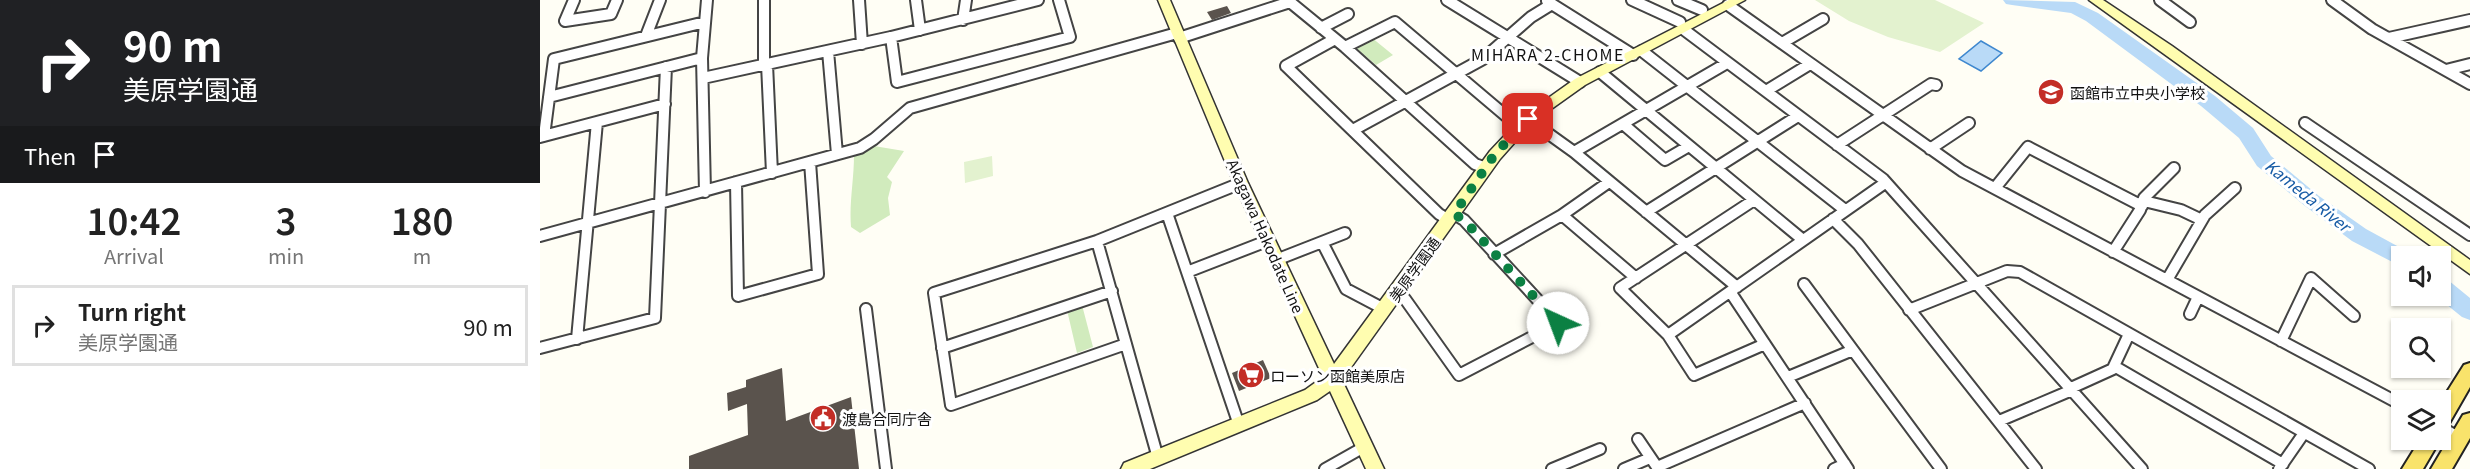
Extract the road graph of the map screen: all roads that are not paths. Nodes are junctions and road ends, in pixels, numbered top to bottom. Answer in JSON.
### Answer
{"nodes":[{"id":1,"x":574,"y":0,"type":"edge"},
{"id":2,"x":619,"y":0,"type":"edge"},
{"id":3,"x":660,"y":0,"type":"edge"},
{"id":4,"x":706,"y":0,"type":"edge"},
{"id":5,"x":764,"y":0,"type":"edge"},
{"id":6,"x":859,"y":0,"type":"edge"},
{"id":7,"x":916,"y":0,"type":"edge"},
{"id":8,"x":966,"y":0,"type":"edge"},
{"id":9,"x":1038,"y":0,"type":"edge"},
{"id":10,"x":1059,"y":0,"type":"edge"},
{"id":11,"x":1164,"y":0,"type":"edge"},
{"id":12,"x":1447,"y":0,"type":"edge"},
{"id":13,"x":1632,"y":0,"type":"edge"},
{"id":14,"x":1678,"y":0,"type":"edge"},
{"id":15,"x":2096,"y":0,"type":"edge"},
{"id":16,"x":2160,"y":0,"type":"edge"},
{"id":17,"x":2332,"y":0,"type":"edge"},
{"id":18,"x":1019,"y":2,"type":"edge"},
{"id":19,"x":1549,"y":2,"type":"edge"},
{"id":20,"x":1733,"y":3,"type":"edge"},
{"id":21,"x":1702,"y":10,"type":"dead end"},
{"id":22,"x":1348,"y":14,"type":"dead end"},
{"id":23,"x":1822,"y":19,"type":"dead end"},
{"id":24,"x":963,"y":20,"type":"junction"},
{"id":25,"x":2470,"y":20,"type":"edge"},
{"id":26,"x":705,"y":22,"type":"junction"},
{"id":27,"x":2190,"y":22,"type":"dead end"},
{"id":28,"x":1682,"y":26,"type":"junction"},
{"id":29,"x":1321,"y":28,"type":"junction"},
{"id":30,"x":920,"y":30,"type":"junction"},
{"id":31,"x":1178,"y":35,"type":"junction"},
{"id":32,"x":646,"y":36,"type":"junction"},
{"id":33,"x":891,"y":37,"type":"junction"},
{"id":34,"x":1507,"y":38,"type":"junction"},
{"id":35,"x":2389,"y":38,"type":"junction"},
{"id":36,"x":1335,"y":39,"type":"junction"},
{"id":37,"x":1782,"y":43,"type":"junction"},
{"id":38,"x":862,"y":44,"type":"junction"},
{"id":39,"x":1346,"y":47,"type":"junction"},
{"id":40,"x":828,"y":51,"type":"junction"},
{"id":41,"x":1638,"y":53,"type":"junction"},
{"id":42,"x":702,"y":58,"type":"junction"},
{"id":43,"x":1727,"y":63,"type":"junction"},
{"id":44,"x":766,"y":64,"type":"junction"},
{"id":45,"x":1810,"y":64,"type":"junction"},
{"id":46,"x":2470,"y":64,"type":"edge"},
{"id":47,"x":666,"y":67,"type":"junction"},
{"id":48,"x":2446,"y":70,"type":"junction"},
{"id":49,"x":1600,"y":72,"type":"junction"},
{"id":50,"x":1456,"y":73,"type":"junction"},
{"id":51,"x":703,"y":78,"type":"junction"},
{"id":52,"x":1580,"y":82,"type":"junction"},
{"id":53,"x":1936,"y":84,"type":"dead end"},
{"id":54,"x":2470,"y":84,"type":"edge"},
{"id":55,"x":1688,"y":87,"type":"junction"},
{"id":56,"x":1766,"y":92,"type":"junction"},
{"id":57,"x":549,"y":97,"type":"junction"},
{"id":58,"x":1406,"y":101,"type":"junction"},
{"id":59,"x":664,"y":104,"type":"junction"},
{"id":60,"x":1647,"y":110,"type":"junction"},
{"id":61,"x":1883,"y":115,"type":"junction"},
{"id":62,"x":1798,"y":116,"type":"junction"},
{"id":63,"x":597,"y":122,"type":"junction"},
{"id":64,"x":1524,"y":123,"type":"junction"},
{"id":65,"x":1969,"y":123,"type":"dead end"},
{"id":66,"x":2305,"y":123,"type":"dead end"},
{"id":67,"x":1623,"y":124,"type":"junction"},
{"id":68,"x":1353,"y":130,"type":"junction"},
{"id":69,"x":542,"y":136,"type":"edge"},
{"id":70,"x":1758,"y":142,"type":"junction"},
{"id":71,"x":1837,"y":145,"type":"junction"},
{"id":72,"x":1689,"y":146,"type":"junction"},
{"id":73,"x":1930,"y":149,"type":"junction"},
{"id":74,"x":1574,"y":152,"type":"junction"},
{"id":75,"x":837,"y":154,"type":"junction"},
{"id":76,"x":810,"y":162,"type":"junction"},
{"id":77,"x":1486,"y":168,"type":"junction"},
{"id":78,"x":1716,"y":168,"type":"junction"},
{"id":79,"x":2174,"y":168,"type":"dead end"},
{"id":80,"x":772,"y":172,"type":"junction"},
{"id":81,"x":1609,"y":182,"type":"junction"},
{"id":82,"x":736,"y":183,"type":"junction"},
{"id":83,"x":1241,"y":183,"type":"junction"},
{"id":84,"x":1885,"y":183,"type":"junction"},
{"id":85,"x":2235,"y":188,"type":"dead end"},
{"id":86,"x":1995,"y":189,"type":"junction"},
{"id":87,"x":705,"y":192,"type":"junction"},
{"id":88,"x":1754,"y":200,"type":"junction"},
{"id":89,"x":2143,"y":203,"type":"junction"},
{"id":90,"x":659,"y":204,"type":"junction"},
{"id":91,"x":1845,"y":210,"type":"junction"},
{"id":92,"x":1646,"y":212,"type":"junction"},
{"id":93,"x":1167,"y":213,"type":"junction"},
{"id":94,"x":1562,"y":215,"type":"junction"},
{"id":95,"x":1451,"y":217,"type":"junction"},
{"id":96,"x":1833,"y":219,"type":"junction"},
{"id":97,"x":2202,"y":220,"type":"junction"},
{"id":98,"x":588,"y":223,"type":"junction"},
{"id":99,"x":1346,"y":233,"type":"dead end"},
{"id":100,"x":2470,"y":235,"type":"edge"},
{"id":101,"x":540,"y":236,"type":"edge"},
{"id":102,"x":1803,"y":240,"type":"junction"},
{"id":103,"x":1097,"y":241,"type":"junction"},
{"id":104,"x":1268,"y":241,"type":"junction"},
{"id":105,"x":1322,"y":242,"type":"junction"},
{"id":106,"x":1686,"y":245,"type":"junction"},
{"id":107,"x":2113,"y":252,"type":"junction"},
{"id":108,"x":1494,"y":254,"type":"junction"},
{"id":109,"x":1276,"y":260,"type":"junction"},
{"id":110,"x":2470,"y":268,"type":"edge"},
{"id":111,"x":1187,"y":272,"type":"junction"},
{"id":112,"x":1636,"y":278,"type":"junction"},
{"id":113,"x":2167,"y":280,"type":"junction"},
{"id":114,"x":1804,"y":284,"type":"dead end"},
{"id":115,"x":1975,"y":284,"type":"junction"},
{"id":116,"x":1734,"y":290,"type":"junction"},
{"id":117,"x":1112,"y":291,"type":"junction"},
{"id":118,"x":1395,"y":295,"type":"junction"},
{"id":119,"x":2198,"y":297,"type":"junction"},
{"id":120,"x":867,"y":309,"type":"dead end"},
{"id":121,"x":1384,"y":309,"type":"junction"},
{"id":122,"x":1910,"y":310,"type":"junction"},
{"id":123,"x":2190,"y":314,"type":"dead end"},
{"id":124,"x":2354,"y":316,"type":"dead end"},
{"id":125,"x":2129,"y":334,"type":"junction"},
{"id":126,"x":1668,"y":335,"type":"junction"},
{"id":127,"x":577,"y":339,"type":"junction"},
{"id":128,"x":2281,"y":341,"type":"junction"},
{"id":129,"x":1126,"y":344,"type":"junction"},
{"id":130,"x":1765,"y":344,"type":"junction"},
{"id":131,"x":540,"y":348,"type":"edge"},
{"id":132,"x":942,"y":348,"type":"junction"},
{"id":133,"x":1853,"y":350,"type":"junction"},
{"id":134,"x":2114,"y":366,"type":"junction"},
{"id":135,"x":2470,"y":370,"type":"edge"},
{"id":136,"x":1788,"y":377,"type":"junction"},
{"id":137,"x":1332,"y":380,"type":"junction"},
{"id":138,"x":2071,"y":389,"type":"junction"},
{"id":139,"x":2391,"y":399,"type":"edge"},
{"id":140,"x":2451,"y":402,"type":"edge"},
{"id":141,"x":1805,"y":404,"type":"junction"},
{"id":142,"x":1999,"y":421,"type":"junction"},
{"id":143,"x":2470,"y":421,"type":"edge"},
{"id":144,"x":1239,"y":425,"type":"junction"},
{"id":145,"x":2304,"y":433,"type":"junction"},
{"id":146,"x":2451,"y":433,"type":"edge"},
{"id":147,"x":2460,"y":438,"type":"junction"},
{"id":148,"x":1638,"y":439,"type":"dead end"},
{"id":149,"x":1364,"y":447,"type":"junction"},
{"id":150,"x":1600,"y":449,"type":"dead end"},
{"id":151,"x":2424,"y":450,"type":"edge"},
{"id":152,"x":1158,"y":458,"type":"junction"},
{"id":153,"x":1655,"y":465,"type":"edge"},
{"id":154,"x":1842,"y":467,"type":"edge"},
{"id":155,"x":2281,"y":467,"type":"edge"},
{"id":156,"x":886,"y":469,"type":"edge"},
{"id":157,"x":1130,"y":469,"type":"edge"},
{"id":158,"x":1325,"y":469,"type":"edge"},
{"id":159,"x":1375,"y":469,"type":"edge"},
{"id":160,"x":1552,"y":469,"type":"edge"},
{"id":161,"x":1624,"y":469,"type":"edge"},
{"id":162,"x":1941,"y":469,"type":"edge"},
{"id":163,"x":2036,"y":469,"type":"edge"},
{"id":164,"x":2142,"y":469,"type":"edge"},
{"id":165,"x":2369,"y":469,"type":"edge"},
{"id":166,"x":2412,"y":469,"type":"edge"},
{"id":167,"x":2441,"y":469,"type":"edge"}],
"edges":[{"from":1,"to":2,"type":"street"},
{"from":3,"to":32,"type":"street"},
{"from":4,"to":26,"type":"street"},
{"from":5,"to":44,"type":"street"},
{"from":6,"to":38,"type":"street"},
{"from":7,"to":30,"type":"street"},
{"from":8,"to":24,"type":"street"},
{"from":9,"to":18,"type":"street"},
{"from":10,"to":33,"type":"street"},
{"from":11,"to":31,"type":"street","name":"Akagawa Hakodate Line"},
{"from":12,"to":34,"type":"street"},
{"from":13,"to":28,"type":"street"},
{"from":14,"to":21,"type":"street"},
{"from":15,"to":110,"type":"street"},
{"from":16,"to":27,"type":"street"},
{"from":17,"to":35,"type":"street"},
{"from":18,"to":24,"type":"street"},
{"from":19,"to":34,"type":"street"},
{"from":19,"to":41,"type":"street"},
{"from":20,"to":28,"type":"street","name":"美原学園通"},
{"from":20,"to":37,"type":"street"},
{"from":22,"to":29,"type":"street"},
{"from":23,"to":37,"type":"street"},
{"from":24,"to":30,"type":"street"},
{"from":25,"to":35,"type":"street"},
{"from":26,"to":32,"type":"street"},
{"from":26,"to":42,"type":"street"},
{"from":28,"to":41,"type":"street","name":"美原学園通"},
{"from":28,"to":43,"type":"street"},
{"from":29,"to":31,"type":"street"},
{"from":29,"to":36,"type":"street"},
{"from":30,"to":33,"type":"street"},
{"from":31,"to":75,"type":"street"},
{"from":31,"to":83,"type":"street","name":"Akagawa Hakodate Line"},
{"from":32,"to":57,"type":"street"},
{"from":33,"to":38,"type":"street"},
{"from":34,"to":50,"type":"street"},
{"from":34,"to":52,"type":"street"},
{"from":35,"to":48,"type":"street"},
{"from":36,"to":39,"type":"street"},
{"from":36,"to":68,"type":"street"},
{"from":37,"to":45,"type":"street"},
{"from":38,"to":40,"type":"street"},
{"from":39,"to":50,"type":"street"},
{"from":39,"to":58,"type":"street"},
{"from":40,"to":44,"type":"street"},
{"from":40,"to":75,"type":"street"},
{"from":41,"to":49,"type":"street","name":"美原学園通"},
{"from":41,"to":55,"type":"street"},
{"from":42,"to":47,"type":"street"},
{"from":42,"to":51,"type":"street"},
{"from":43,"to":55,"type":"street"},
{"from":43,"to":56,"type":"street"},
{"from":44,"to":51,"type":"street"},
{"from":44,"to":80,"type":"street"},
{"from":45,"to":56,"type":"street"},
{"from":45,"to":61,"type":"street"},
{"from":46,"to":48,"type":"street"},
{"from":47,"to":57,"type":"street"},
{"from":47,"to":59,"type":"street"},
{"from":48,"to":54,"type":"street"},
{"from":49,"to":52,"type":"street","name":"美原学園通"},
{"from":49,"to":60,"type":"street"},
{"from":50,"to":58,"type":"street"},
{"from":50,"to":64,"type":"street"},
{"from":51,"to":87,"type":"street"},
{"from":52,"to":64,"type":"street","name":"美原学園通"},
{"from":53,"to":61,"type":"street"},
{"from":55,"to":60,"type":"street"},
{"from":55,"to":70,"type":"street"},
{"from":56,"to":62,"type":"street"},
{"from":57,"to":69,"type":"street"},
{"from":58,"to":68,"type":"street"},
{"from":58,"to":77,"type":"street"},
{"from":59,"to":63,"type":"street"},
{"from":59,"to":90,"type":"street"},
{"from":60,"to":67,"type":"street"},
{"from":60,"to":72,"type":"street"},
{"from":61,"to":71,"type":"street"},
{"from":61,"to":73,"type":"street"},
{"from":62,"to":70,"type":"street"},
{"from":62,"to":71,"type":"street"},
{"from":63,"to":69,"type":"street"},
{"from":63,"to":98,"type":"street"},
{"from":64,"to":74,"type":"street"},
{"from":64,"to":77,"type":"street","name":"美原学園通"},
{"from":65,"to":73,"type":"street"},
{"from":66,"to":100,"type":"street"},
{"from":67,"to":72,"type":"street"},
{"from":67,"to":74,"type":"street"},
{"from":68,"to":95,"type":"street"},
{"from":70,"to":78,"type":"street"},
{"from":70,"to":91,"type":"street"},
{"from":71,"to":84,"type":"street"},
{"from":72,"to":78,"type":"street"},
{"from":73,"to":86,"type":"street"},
{"from":74,"to":81,"type":"street"},
{"from":75,"to":76,"type":"street"},
{"from":76,"to":80,"type":"street"},
{"from":76,"to":82,"type":"street"},
{"from":77,"to":95,"type":"street","name":"美原学園通"},
{"from":78,"to":88,"type":"street"},
{"from":78,"to":92,"type":"street"},
{"from":79,"to":89,"type":"street"},
{"from":80,"to":82,"type":"street"},
{"from":81,"to":92,"type":"street"},
{"from":81,"to":94,"type":"street"},
{"from":82,"to":87,"type":"street"},
{"from":83,"to":93,"type":"street"},
{"from":83,"to":104,"type":"street","name":"Akagawa Hakodate Line"},
{"from":84,"to":91,"type":"street"},
{"from":84,"to":115,"type":"street"},
{"from":85,"to":97,"type":"street"},
{"from":86,"to":89,"type":"street"},
{"from":86,"to":107,"type":"street"},
{"from":87,"to":90,"type":"street"},
{"from":88,"to":102,"type":"street"},
{"from":88,"to":106,"type":"street"},
{"from":89,"to":97,"type":"street"},
{"from":89,"to":107,"type":"street"},
{"from":90,"to":98,"type":"street"},
{"from":90,"to":127,"type":"street"},
{"from":91,"to":96,"type":"street"},
{"from":92,"to":106,"type":"street"},
{"from":93,"to":103,"type":"street"},
{"from":93,"to":111,"type":"street"},
{"from":94,"to":108,"type":"street"},
{"from":94,"to":112,"type":"street"},
{"from":95,"to":108,"type":"street"},
{"from":95,"to":118,"type":"street","name":"美原学園通"},
{"from":96,"to":102,"type":"street"},
{"from":96,"to":122,"type":"street"},
{"from":97,"to":113,"type":"street"},
{"from":98,"to":101,"type":"street"},
{"from":98,"to":127,"type":"street"},
{"from":99,"to":105,"type":"street"},
{"from":102,"to":116,"type":"street"},
{"from":103,"to":117,"type":"street"},
{"from":103,"to":132,"type":"street"},
{"from":104,"to":109,"type":"street","name":"Akagawa Hakodate Line"},
{"from":104,"to":111,"type":"street"},
{"from":105,"to":109,"type":"street"},
{"from":105,"to":121,"type":"street"},
{"from":106,"to":112,"type":"street"},
{"from":106,"to":116,"type":"street"},
{"from":107,"to":113,"type":"street"},
{"from":108,"to":118,"type":"street"},
{"from":109,"to":137,"type":"street","name":"Akagawa Hakodate Line"},
{"from":111,"to":144,"type":"street"},
{"from":112,"to":126,"type":"street"},
{"from":113,"to":119,"type":"street"},
{"from":114,"to":133,"type":"street"},
{"from":115,"to":122,"type":"street"},
{"from":115,"to":125,"type":"street"},
{"from":115,"to":138,"type":"street"},
{"from":116,"to":126,"type":"street"},
{"from":116,"to":130,"type":"street"},
{"from":117,"to":129,"type":"street"},
{"from":117,"to":132,"type":"street"},
{"from":118,"to":121,"type":"street","name":"美原学園通"},
{"from":119,"to":123,"type":"street"},
{"from":119,"to":128,"type":"street"},
{"from":120,"to":156,"type":"street"},
{"from":121,"to":137,"type":"street","name":"美原学園通"},
{"from":122,"to":142,"type":"street"},
{"from":124,"to":128,"type":"street"},
{"from":125,"to":134,"type":"street"},
{"from":125,"to":145,"type":"street"},
{"from":126,"to":130,"type":"street"},
{"from":127,"to":131,"type":"street"},
{"from":128,"to":139,"type":"street"},
{"from":129,"to":132,"type":"street"},
{"from":129,"to":152,"type":"street"},
{"from":130,"to":136,"type":"street"},
{"from":133,"to":136,"type":"street"},
{"from":133,"to":162,"type":"street"},
{"from":134,"to":138,"type":"street"},
{"from":134,"to":155,"type":"street"},
{"from":135,"to":140,"type":"main road"},
{"from":136,"to":141,"type":"street"},
{"from":137,"to":144,"type":"street","name":"美原学園通"},
{"from":137,"to":149,"type":"street","name":"Akagawa Hakodate Line"},
{"from":138,"to":142,"type":"street"},
{"from":138,"to":164,"type":"street"},
{"from":141,"to":153,"type":"street"},
{"from":141,"to":154,"type":"street"},
{"from":142,"to":163,"type":"street"},
{"from":143,"to":147,"type":"main road"},
{"from":144,"to":152,"type":"street","name":"美原学園通"},
{"from":145,"to":155,"type":"street"},
{"from":145,"to":165,"type":"street"},
{"from":146,"to":147,"type":"street"},
{"from":147,"to":167,"type":"main road"},
{"from":148,"to":153,"type":"street"},
{"from":149,"to":158,"type":"street"},
{"from":149,"to":159,"type":"street","name":"Akagawa Hakodate Line"},
{"from":150,"to":160,"type":"street"},
{"from":151,"to":166,"type":"main road"},
{"from":152,"to":157,"type":"street","name":"美原学園通"},
{"from":153,"to":161,"type":"street"}]}
